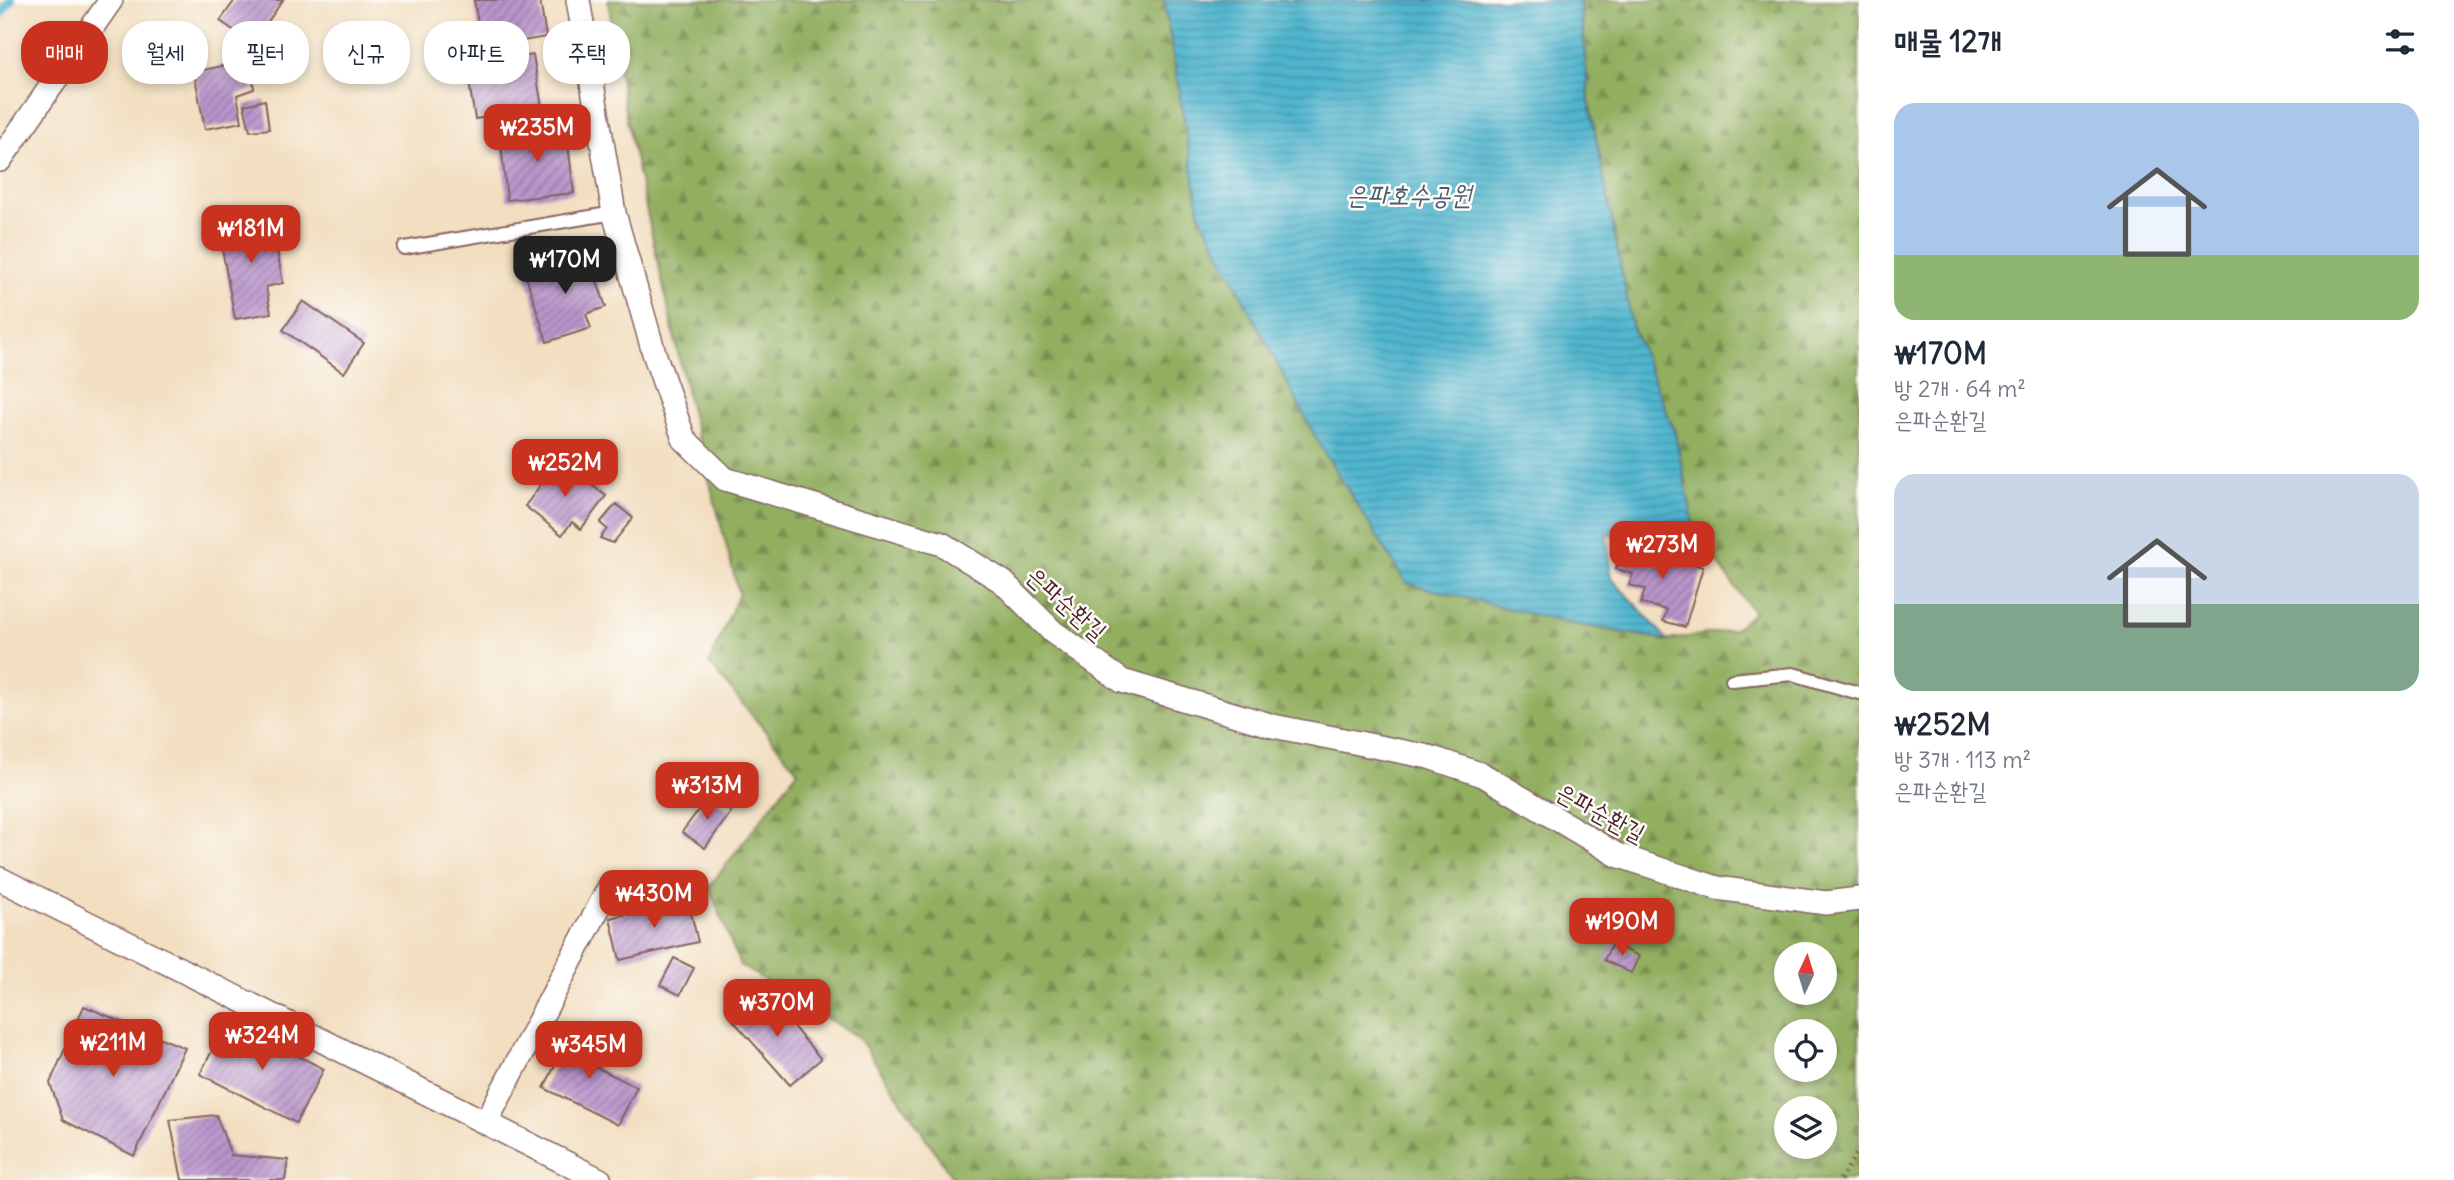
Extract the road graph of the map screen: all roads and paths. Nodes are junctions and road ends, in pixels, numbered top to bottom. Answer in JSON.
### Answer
{"nodes":[{"id":1,"x":111,"y":0,"type":"edge"},
{"id":2,"x":578,"y":0,"type":"edge"},
{"id":3,"x":0,"y":160,"type":"edge"},
{"id":4,"x":614,"y":214,"type":"junction"},
{"id":5,"x":404,"y":248,"type":"dead end"},
{"id":6,"x":1732,"y":680,"type":"dead end"},
{"id":7,"x":1859,"y":693,"type":"edge"},
{"id":8,"x":0,"y":879,"type":"edge"},
{"id":9,"x":611,"y":884,"type":"dead end"},
{"id":10,"x":1859,"y":899,"type":"edge"},
{"id":11,"x":486,"y":1122,"type":"junction"},
{"id":12,"x":1859,"y":1150,"type":"edge"},
{"id":13,"x":600,"y":1180,"type":"edge"},
{"id":14,"x":1840,"y":1180,"type":"edge"}],
"edges":[{"from":1,"to":3,"type":"street"},
{"from":2,"to":4,"type":"street","name":"은파순환길"},
{"from":4,"to":5,"type":"lane"},
{"from":4,"to":10,"type":"street","name":"은파순환길"},
{"from":6,"to":7,"type":"lane"},
{"from":8,"to":11,"type":"street"},
{"from":9,"to":11,"type":"street"},
{"from":11,"to":13,"type":"street"},
{"from":12,"to":14,"type":"path"}]}
